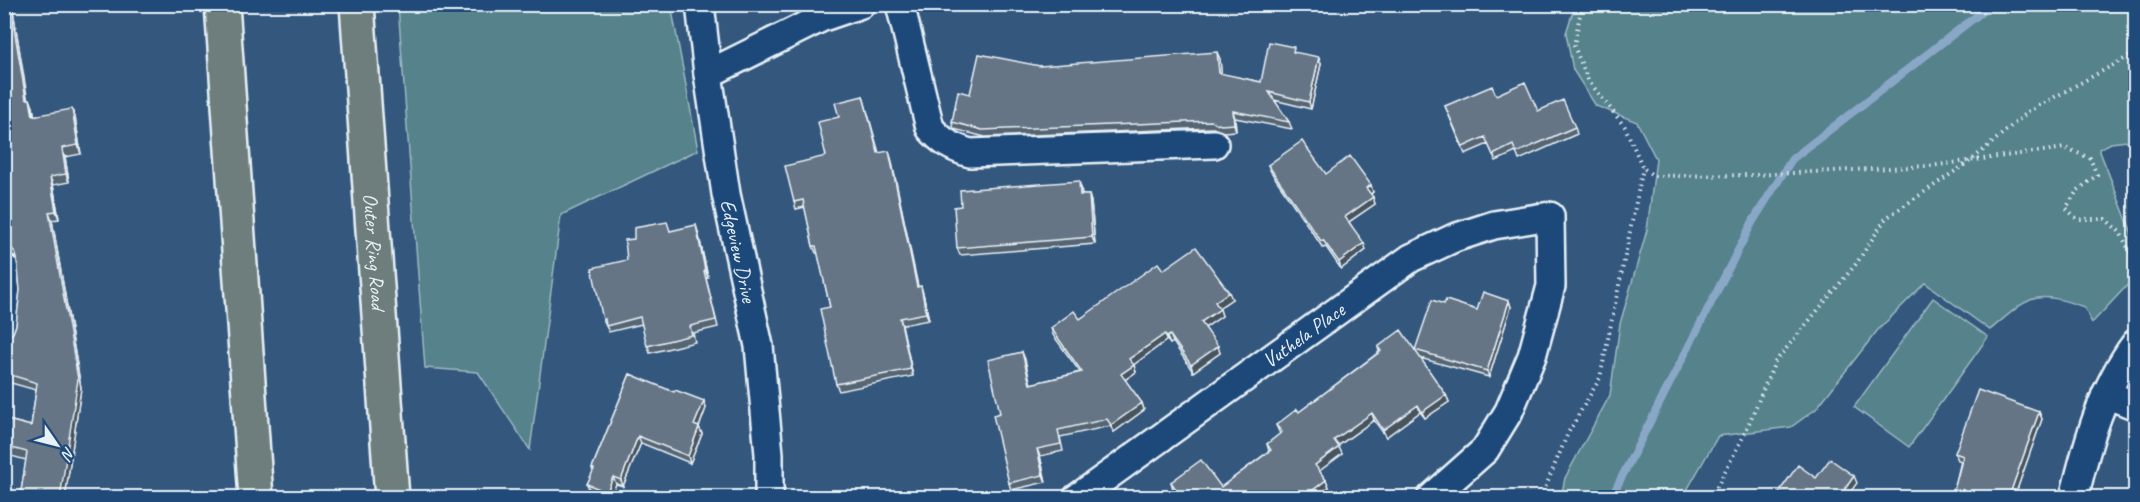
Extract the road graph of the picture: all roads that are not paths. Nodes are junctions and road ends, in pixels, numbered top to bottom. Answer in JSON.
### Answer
{"nodes":[{"id":1,"x":222,"y":4,"type":"edge"},
{"id":2,"x":357,"y":4,"type":"edge"},
{"id":3,"x":700,"y":4,"type":"edge"},
{"id":4,"x":861,"y":4,"type":"edge"},
{"id":5,"x":900,"y":4,"type":"edge"},
{"id":6,"x":708,"y":74,"type":"junction"},
{"id":7,"x":1214,"y":144,"type":"dead end"},
{"id":8,"x":4,"y":268,"type":"edge"},
{"id":9,"x":4,"y":332,"type":"edge"},
{"id":10,"x":2136,"y":343,"type":"edge"},
{"id":11,"x":2106,"y":394,"type":"junction"},
{"id":12,"x":2136,"y":406,"type":"edge"},
{"id":13,"x":255,"y":498,"type":"edge"},
{"id":14,"x":392,"y":498,"type":"edge"},
{"id":15,"x":770,"y":498,"type":"edge"},
{"id":16,"x":1077,"y":498,"type":"edge"},
{"id":17,"x":1431,"y":498,"type":"edge"},
{"id":18,"x":2074,"y":498,"type":"edge"}],
"edges":[{"from":1,"to":13,"type":"highway"},
{"from":2,"to":14,"type":"highway","name":"Outer Ring Road"},
{"from":3,"to":6,"type":"street","name":"Edgeview Drive"},
{"from":4,"to":6,"type":"street"},
{"from":5,"to":7,"type":"street"},
{"from":6,"to":15,"type":"street","name":"Edgeview Drive"},
{"from":8,"to":9,"type":"street"},
{"from":10,"to":11,"type":"street"},
{"from":11,"to":12,"type":"street"},
{"from":11,"to":18,"type":"street"},
{"from":16,"to":17,"type":"street","name":"Vuthela Place"}]}
